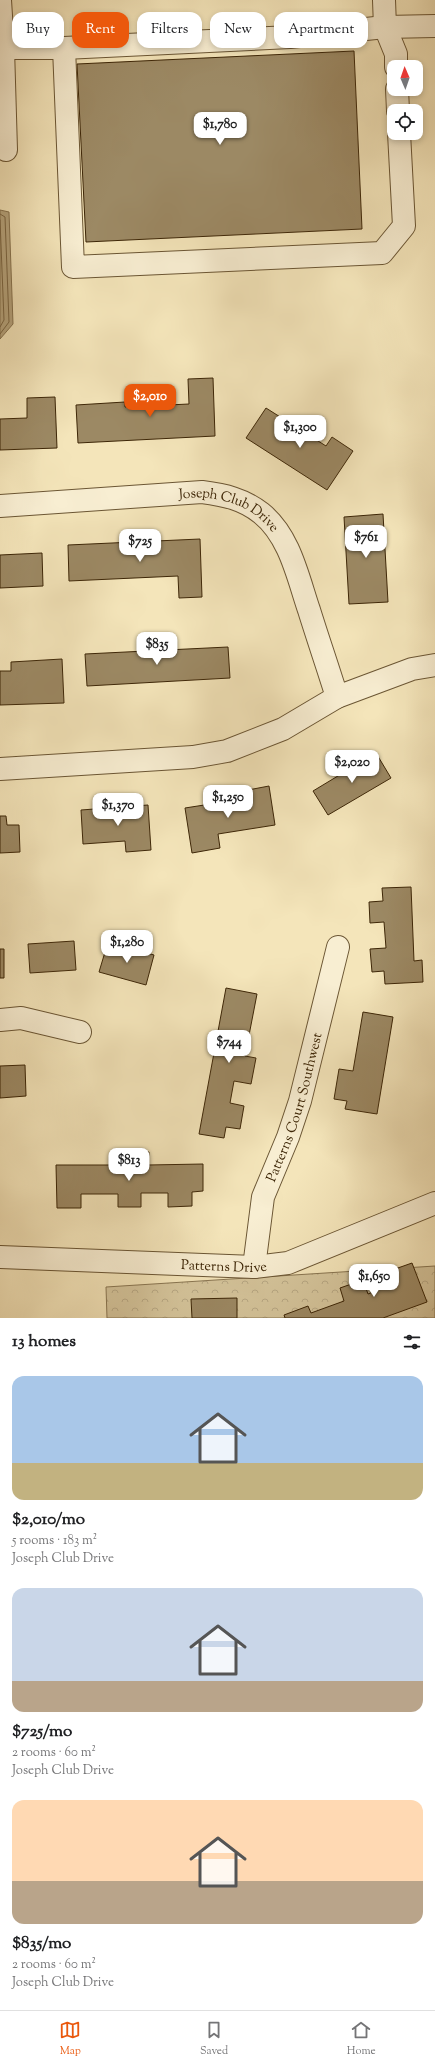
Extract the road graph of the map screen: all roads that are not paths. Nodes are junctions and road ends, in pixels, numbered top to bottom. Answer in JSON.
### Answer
{"nodes":[{"id":1,"x":0,"y":0,"type":"edge"},
{"id":2,"x":384,"y":0,"type":"edge"},
{"id":3,"x":435,"y":26,"type":"edge"},
{"id":4,"x":385,"y":27,"type":"junction"},
{"id":5,"x":3,"y":48,"type":"junction"},
{"id":6,"x":12,"y":48,"type":"edge"},
{"id":7,"x":64,"y":48,"type":"joint"},
{"id":8,"x":396,"y":60,"type":"edge"},
{"id":9,"x":400,"y":140,"type":"edge"},
{"id":10,"x":6,"y":150,"type":"dead end"},
{"id":11,"x":0,"y":506,"type":"edge"},
{"id":12,"x":435,"y":665,"type":"edge"},
{"id":13,"x":338,"y":697,"type":"junction"},
{"id":14,"x":0,"y":768,"type":"edge"},
{"id":15,"x":338,"y":947,"type":"dead end"},
{"id":16,"x":0,"y":1020,"type":"edge"},
{"id":17,"x":80,"y":1032,"type":"dead end"},
{"id":18,"x":435,"y":1203,"type":"edge"},
{"id":19,"x":0,"y":1257,"type":"edge"},
{"id":20,"x":254,"y":1267,"type":"junction"}],
"edges":[{"from":1,"to":5,"type":"street"},
{"from":2,"to":4,"type":"street"},
{"from":3,"to":4,"type":"street"},
{"from":4,"to":7,"type":"street"},
{"from":4,"to":8,"type":"street"},
{"from":5,"to":6,"type":"street"},
{"from":5,"to":10,"type":"street"},
{"from":7,"to":9,"type":"street"},
{"from":11,"to":13,"type":"street","name":"Joseph Club Drive"},
{"from":12,"to":13,"type":"street"},
{"from":13,"to":14,"type":"street"},
{"from":15,"to":20,"type":"street","name":"Patterns Court Southwest"},
{"from":16,"to":17,"type":"street"},
{"from":18,"to":20,"type":"street","name":"Patterns Drive"},
{"from":19,"to":20,"type":"street","name":"Patterns Drive"}]}
